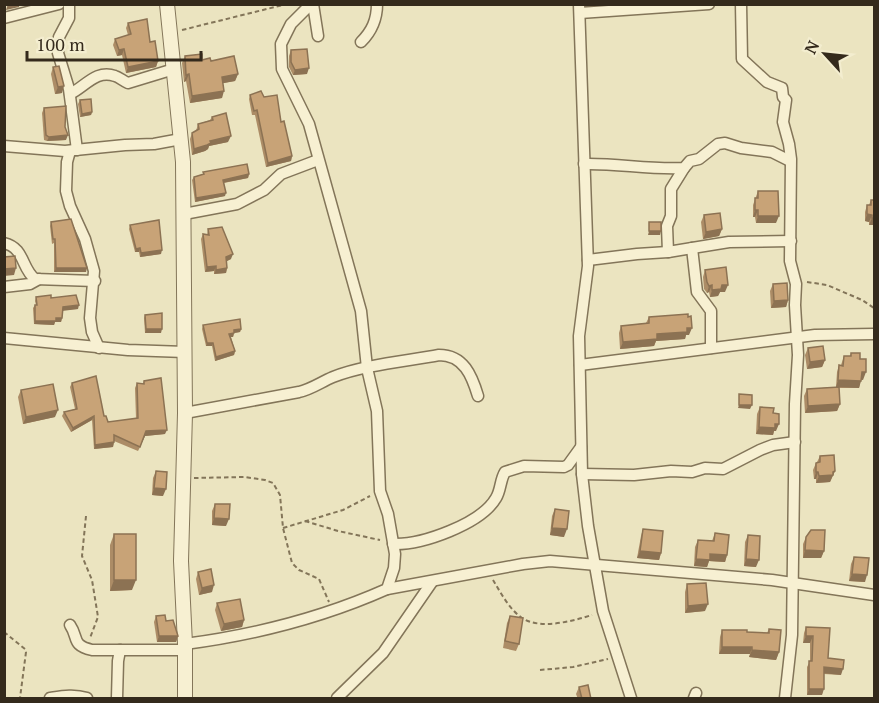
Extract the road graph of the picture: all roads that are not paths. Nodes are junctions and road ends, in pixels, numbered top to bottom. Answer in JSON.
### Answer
{"nodes":[{"id":1,"x":59,"y":4,"type":"edge"},
{"id":2,"x":69,"y":4,"type":"edge"},
{"id":3,"x":167,"y":4,"type":"edge"},
{"id":4,"x":312,"y":4,"type":"edge"},
{"id":5,"x":377,"y":4,"type":"edge"},
{"id":6,"x":709,"y":4,"type":"edge"},
{"id":7,"x":741,"y":4,"type":"edge"},
{"id":8,"x":579,"y":9,"type":"edge"},
{"id":9,"x":4,"y":18,"type":"edge"},
{"id":10,"x":318,"y":36,"type":"dead end"},
{"id":11,"x":361,"y":42,"type":"dead end"},
{"id":12,"x":174,"y":69,"type":"junction"},
{"id":13,"x":70,"y":94,"type":"junction"},
{"id":14,"x":181,"y":139,"type":"junction"},
{"id":15,"x":4,"y":146,"type":"edge"},
{"id":16,"x":73,"y":150,"type":"junction"},
{"id":17,"x":318,"y":160,"type":"junction"},
{"id":18,"x":790,"y":161,"type":"junction"},
{"id":19,"x":584,"y":164,"type":"junction"},
{"id":20,"x":684,"y":168,"type":"junction"},
{"id":21,"x":184,"y":214,"type":"junction"},
{"id":22,"x":791,"y":241,"type":"junction"},
{"id":23,"x":4,"y":243,"type":"edge"},
{"id":24,"x":692,"y":248,"type":"junction"},
{"id":25,"x":668,"y":252,"type":"junction"},
{"id":26,"x":588,"y":260,"type":"junction"},
{"id":27,"x":39,"y":279,"type":"junction"},
{"id":28,"x":94,"y":281,"type":"junction"},
{"id":29,"x":4,"y":287,"type":"edge"},
{"id":30,"x":874,"y":334,"type":"edge"},
{"id":31,"x":4,"y":338,"type":"edge"},
{"id":32,"x":797,"y":339,"type":"junction"},
{"id":33,"x":782,"y":340,"type":"junction"},
{"id":34,"x":99,"y":348,"type":"junction"},
{"id":35,"x":711,"y":348,"type":"junction"},
{"id":36,"x":185,"y":352,"type":"junction"},
{"id":37,"x":798,"y":355,"type":"junction"},
{"id":38,"x":580,"y":365,"type":"junction"},
{"id":39,"x":367,"y":368,"type":"junction"},
{"id":40,"x":478,"y":396,"type":"dead end"},
{"id":41,"x":185,"y":413,"type":"junction"},
{"id":42,"x":795,"y":442,"type":"junction"},
{"id":43,"x":580,"y":447,"type":"junction"},
{"id":44,"x":582,"y":474,"type":"junction"},
{"id":45,"x":393,"y":544,"type":"junction"},
{"id":46,"x":595,"y":566,"type":"junction"},
{"id":47,"x":432,"y":582,"type":"junction"},
{"id":48,"x":792,"y":582,"type":"junction"},
{"id":49,"x":387,"y":589,"type":"junction"},
{"id":50,"x":874,"y":595,"type":"edge"},
{"id":51,"x":70,"y":625,"type":"dead end"},
{"id":52,"x":185,"y":647,"type":"junction"},
{"id":53,"x":120,"y":650,"type":"junction"},
{"id":54,"x":50,"y":699,"type":"edge"},
{"id":55,"x":87,"y":699,"type":"edge"},
{"id":56,"x":117,"y":699,"type":"edge"},
{"id":57,"x":185,"y":699,"type":"edge"},
{"id":58,"x":337,"y":699,"type":"edge"},
{"id":59,"x":631,"y":699,"type":"edge"},
{"id":60,"x":785,"y":699,"type":"edge"}],
"edges":[{"from":1,"to":9,"type":"street"},
{"from":2,"to":13,"type":"street"},
{"from":3,"to":12,"type":"street"},
{"from":4,"to":10,"type":"street"},
{"from":4,"to":17,"type":"street"},
{"from":5,"to":11,"type":"street"},
{"from":6,"to":8,"type":"street"},
{"from":7,"to":18,"type":"street"},
{"from":8,"to":19,"type":"street"},
{"from":12,"to":13,"type":"street"},
{"from":12,"to":14,"type":"street"},
{"from":13,"to":16,"type":"street"},
{"from":14,"to":16,"type":"street"},
{"from":14,"to":21,"type":"street"},
{"from":15,"to":16,"type":"street"},
{"from":16,"to":28,"type":"street"},
{"from":17,"to":21,"type":"street"},
{"from":17,"to":39,"type":"street"},
{"from":18,"to":20,"type":"street"},
{"from":18,"to":22,"type":"street"},
{"from":19,"to":20,"type":"street"},
{"from":19,"to":26,"type":"street"},
{"from":20,"to":25,"type":"street"},
{"from":21,"to":36,"type":"street"},
{"from":22,"to":24,"type":"street"},
{"from":22,"to":32,"type":"street"},
{"from":23,"to":27,"type":"street"},
{"from":24,"to":25,"type":"street"},
{"from":24,"to":35,"type":"street"},
{"from":25,"to":26,"type":"street"},
{"from":26,"to":38,"type":"street"},
{"from":27,"to":28,"type":"street"},
{"from":27,"to":29,"type":"street"},
{"from":28,"to":34,"type":"street"},
{"from":30,"to":32,"type":"street"},
{"from":31,"to":34,"type":"street"},
{"from":32,"to":33,"type":"street"},
{"from":32,"to":37,"type":"street"},
{"from":33,"to":35,"type":"street"},
{"from":33,"to":37,"type":"street"},
{"from":34,"to":36,"type":"street"},
{"from":35,"to":38,"type":"street"},
{"from":36,"to":41,"type":"street"},
{"from":37,"to":42,"type":"street"},
{"from":38,"to":43,"type":"street"},
{"from":39,"to":40,"type":"street"},
{"from":39,"to":41,"type":"street"},
{"from":39,"to":45,"type":"street"},
{"from":41,"to":52,"type":"street"},
{"from":42,"to":44,"type":"street"},
{"from":42,"to":48,"type":"street"},
{"from":43,"to":44,"type":"street"},
{"from":43,"to":45,"type":"street"},
{"from":44,"to":46,"type":"street"},
{"from":45,"to":49,"type":"street"},
{"from":46,"to":47,"type":"street"},
{"from":46,"to":48,"type":"street"},
{"from":46,"to":59,"type":"street"},
{"from":47,"to":49,"type":"street"},
{"from":47,"to":58,"type":"street"},
{"from":48,"to":50,"type":"street"},
{"from":48,"to":60,"type":"street"},
{"from":49,"to":52,"type":"street"},
{"from":51,"to":53,"type":"street"},
{"from":52,"to":53,"type":"street"},
{"from":52,"to":57,"type":"street"},
{"from":53,"to":56,"type":"street"},
{"from":54,"to":55,"type":"street"}]}
